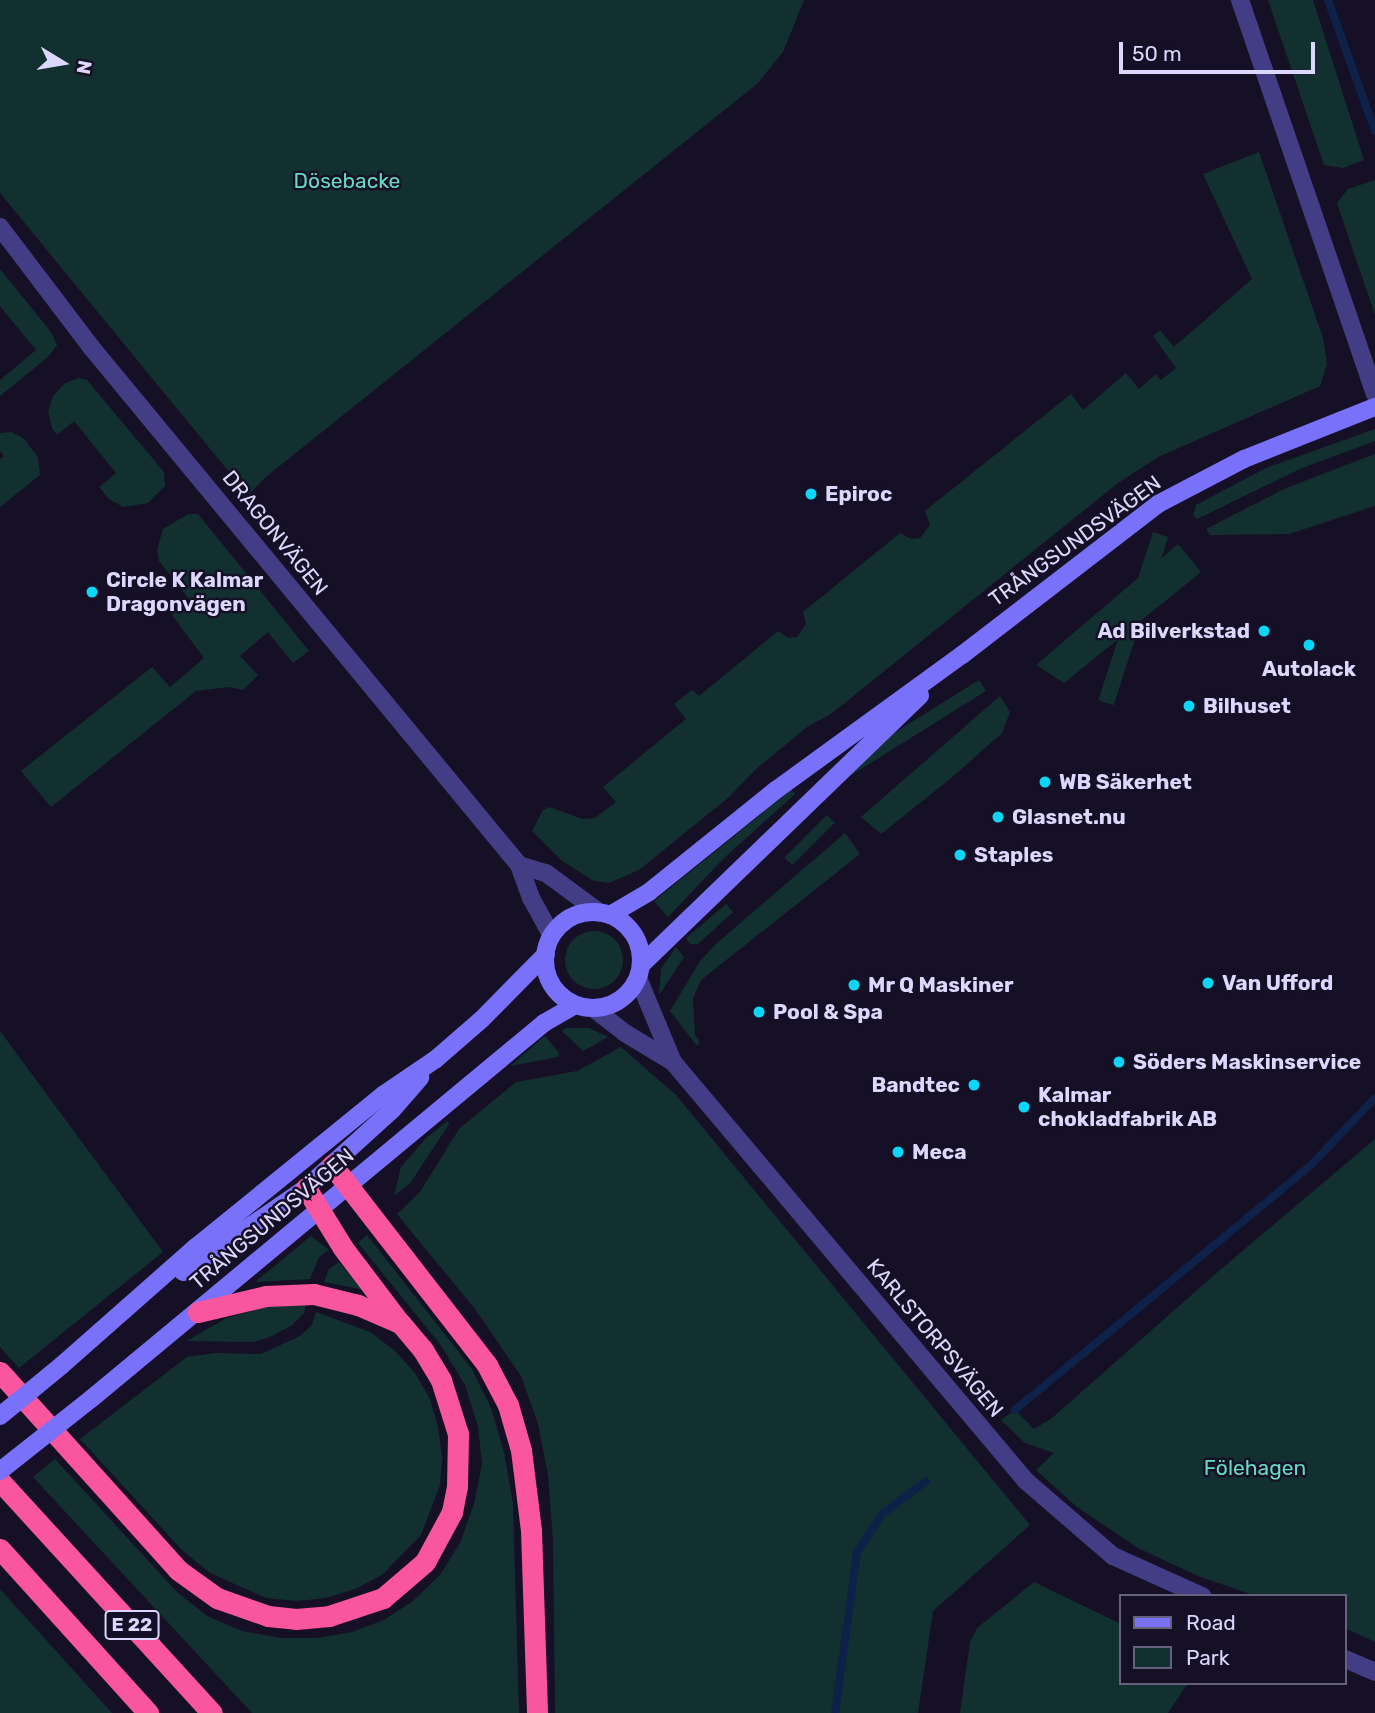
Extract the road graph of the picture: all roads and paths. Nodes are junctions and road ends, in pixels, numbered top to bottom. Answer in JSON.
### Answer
{"nodes":[{"id":1,"x":1240,"y":0,"type":"edge"},
{"id":2,"x":0,"y":227,"type":"edge"},
{"id":3,"x":1375,"y":394,"type":"edge"},
{"id":4,"x":1375,"y":407,"type":"edge"},
{"id":5,"x":962,"y":655,"type":"junction"},
{"id":6,"x":519,"y":865,"type":"junction"},
{"id":7,"x":605,"y":914,"type":"junction"},
{"id":8,"x":552,"y":936,"type":"junction"},
{"id":9,"x":546,"y":954,"type":"junction"},
{"id":10,"x":640,"y":972,"type":"junction"},
{"id":11,"x":575,"y":1005,"type":"junction"},
{"id":12,"x":593,"y":1008,"type":"junction"},
{"id":13,"x":436,"y":1059,"type":"junction"},
{"id":14,"x":673,"y":1062,"type":"junction"},
{"id":15,"x":332,"y":1166,"type":"junction"},
{"id":16,"x":348,"y":1184,"type":"junction"},
{"id":17,"x":306,"y":1188,"type":"junction"},
{"id":18,"x":319,"y":1208,"type":"junction"},
{"id":19,"x":198,"y":1312,"type":"junction"},
{"id":20,"x":120,"y":1317,"type":"junction"},
{"id":21,"x":400,"y":1324,"type":"junction"},
{"id":22,"x":0,"y":1372,"type":"edge"},
{"id":23,"x":0,"y":1416,"type":"edge"},
{"id":24,"x":0,"y":1471,"type":"edge"},
{"id":25,"x":0,"y":1481,"type":"edge"},
{"id":26,"x":0,"y":1549,"type":"edge"},
{"id":27,"x":1198,"y":1594,"type":"edge"},
{"id":28,"x":1347,"y":1660,"type":"edge"},
{"id":29,"x":1375,"y":1672,"type":"edge"},
{"id":30,"x":148,"y":1713,"type":"edge"},
{"id":31,"x":212,"y":1713,"type":"edge"},
{"id":32,"x":537,"y":1713,"type":"edge"}],
"edges":[{"from":1,"to":3,"type":"street"},
{"from":2,"to":6,"type":"street","name":"DRAGONVÄGEN"},
{"from":4,"to":5,"type":"main road","name":"TRÅNGSUNDSVÄGEN"},
{"from":5,"to":7,"type":"main road","name":"TRÅNGSUNDSVÄGEN"},
{"from":5,"to":10,"type":"main road","name":"TRÅNGSUNDSVÄGEN"},
{"from":6,"to":7,"type":"street"},
{"from":6,"to":8,"type":"street","name":"DRAGONVÄGEN"},
{"from":7,"to":8,"type":"main road"},
{"from":7,"to":10,"type":"main road"},
{"from":8,"to":9,"type":"main road"},
{"from":9,"to":11,"type":"main road"},
{"from":9,"to":13,"type":"main road","name":"TRÅNGSUNDSVÄGEN"},
{"from":10,"to":12,"type":"main road"},
{"from":10,"to":14,"type":"street","name":"KARLSTORPSVÄGEN"},
{"from":11,"to":12,"type":"main road"},
{"from":11,"to":16,"type":"main road","name":"TRÅNGSUNDSVÄGEN"},
{"from":12,"to":14,"type":"street","name":"KARLSTORPSVÄGEN"},
{"from":13,"to":15,"type":"main road","name":"TRÅNGSUNDSVÄGEN"},
{"from":13,"to":20,"type":"main road","name":"TRÅNGSUNDSVÄGEN"},
{"from":14,"to":27,"type":"street","name":"KARLSTORPSVÄGEN"},
{"from":15,"to":16,"type":"highway"},
{"from":15,"to":17,"type":"main road","name":"TRÅNGSUNDSVÄGEN"},
{"from":16,"to":18,"type":"main road","name":"TRÅNGSUNDSVÄGEN"},
{"from":16,"to":32,"type":"highway"},
{"from":17,"to":18,"type":"highway"},
{"from":17,"to":20,"type":"main road","name":"TRÅNGSUNDSVÄGEN"},
{"from":18,"to":19,"type":"main road","name":"TRÅNGSUNDSVÄGEN"},
{"from":18,"to":21,"type":"highway"},
{"from":19,"to":21,"type":"highway"},
{"from":19,"to":24,"type":"main road","name":"TRÅNGSUNDSVÄGEN","bridge":true},
{"from":20,"to":23,"type":"main road","name":"TRÅNGSUNDSVÄGEN","bridge":true},
{"from":21,"to":22,"type":"highway"},
{"from":25,"to":31,"type":"highway","number":"E 22"},
{"from":26,"to":30,"type":"highway","number":"E 22"},
{"from":28,"to":29,"type":"street"}]}
